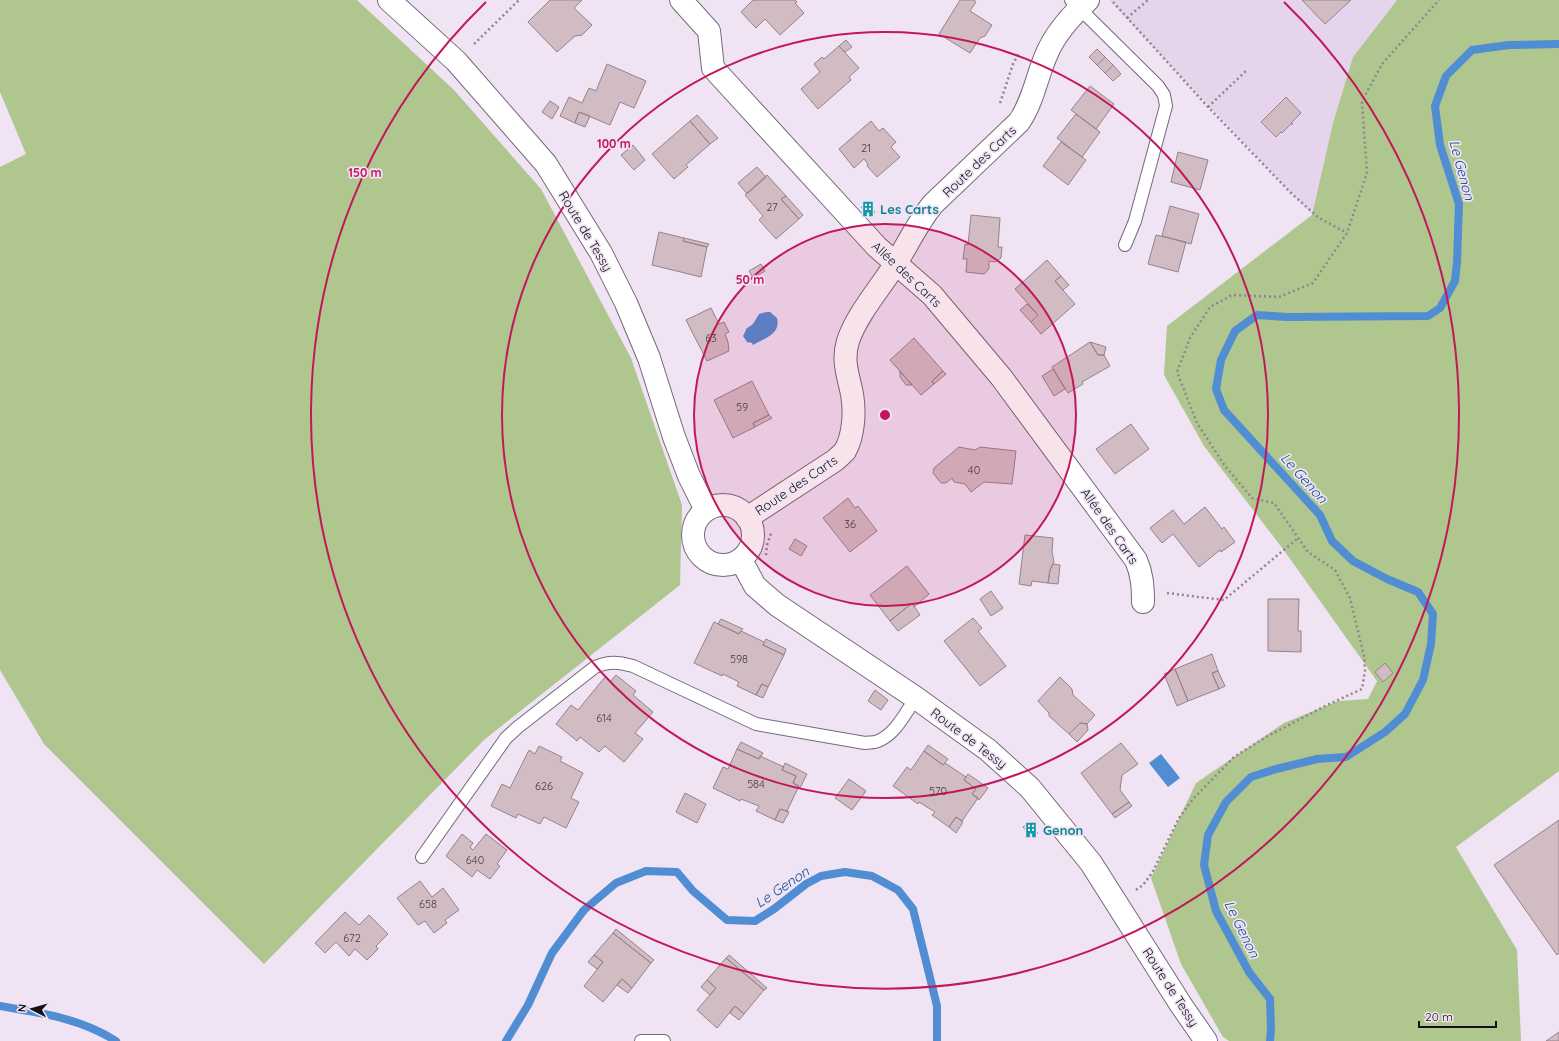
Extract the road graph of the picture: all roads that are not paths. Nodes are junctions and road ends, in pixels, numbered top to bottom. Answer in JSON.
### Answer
{"nodes":[{"id":1,"x":390,"y":0,"type":"edge"},
{"id":2,"x":681,"y":0,"type":"edge"},
{"id":3,"x":1079,"y":3,"type":"edge"},
{"id":4,"x":1125,"y":245,"type":"dead end"},
{"id":5,"x":896,"y":263,"type":"junction"},
{"id":6,"x":706,"y":510,"type":"junction"},
{"id":7,"x":747,"y":518,"type":"junction"},
{"id":8,"x":741,"y":560,"type":"junction"},
{"id":9,"x":1143,"y":596,"type":"road end"},
{"id":10,"x":916,"y":698,"type":"junction"},
{"id":11,"x":422,"y":857,"type":"dead end"},
{"id":12,"x":641,"y":1041,"type":"edge"},
{"id":13,"x":664,"y":1041,"type":"edge"},
{"id":14,"x":1206,"y":1041,"type":"edge"}],
"edges":[{"from":1,"to":6,"type":"street","name":"Route de Tessy"},
{"from":2,"to":5,"type":"street","name":"Allée des Carts"},
{"from":3,"to":4,"type":"lane"},
{"from":3,"to":5,"type":"street","name":"Route des Carts"},
{"from":5,"to":7,"type":"street","name":"Route des Carts"},
{"from":5,"to":9,"type":"street","name":"Allée des Carts"},
{"from":6,"to":7,"type":"street"},
{"from":6,"to":8,"type":"street"},
{"from":7,"to":8,"type":"street"},
{"from":8,"to":10,"type":"street","name":"Route de Tessy"},
{"from":10,"to":11,"type":"lane"},
{"from":10,"to":14,"type":"street","name":"Route de Tessy"},
{"from":12,"to":13,"type":"lane"}]}
